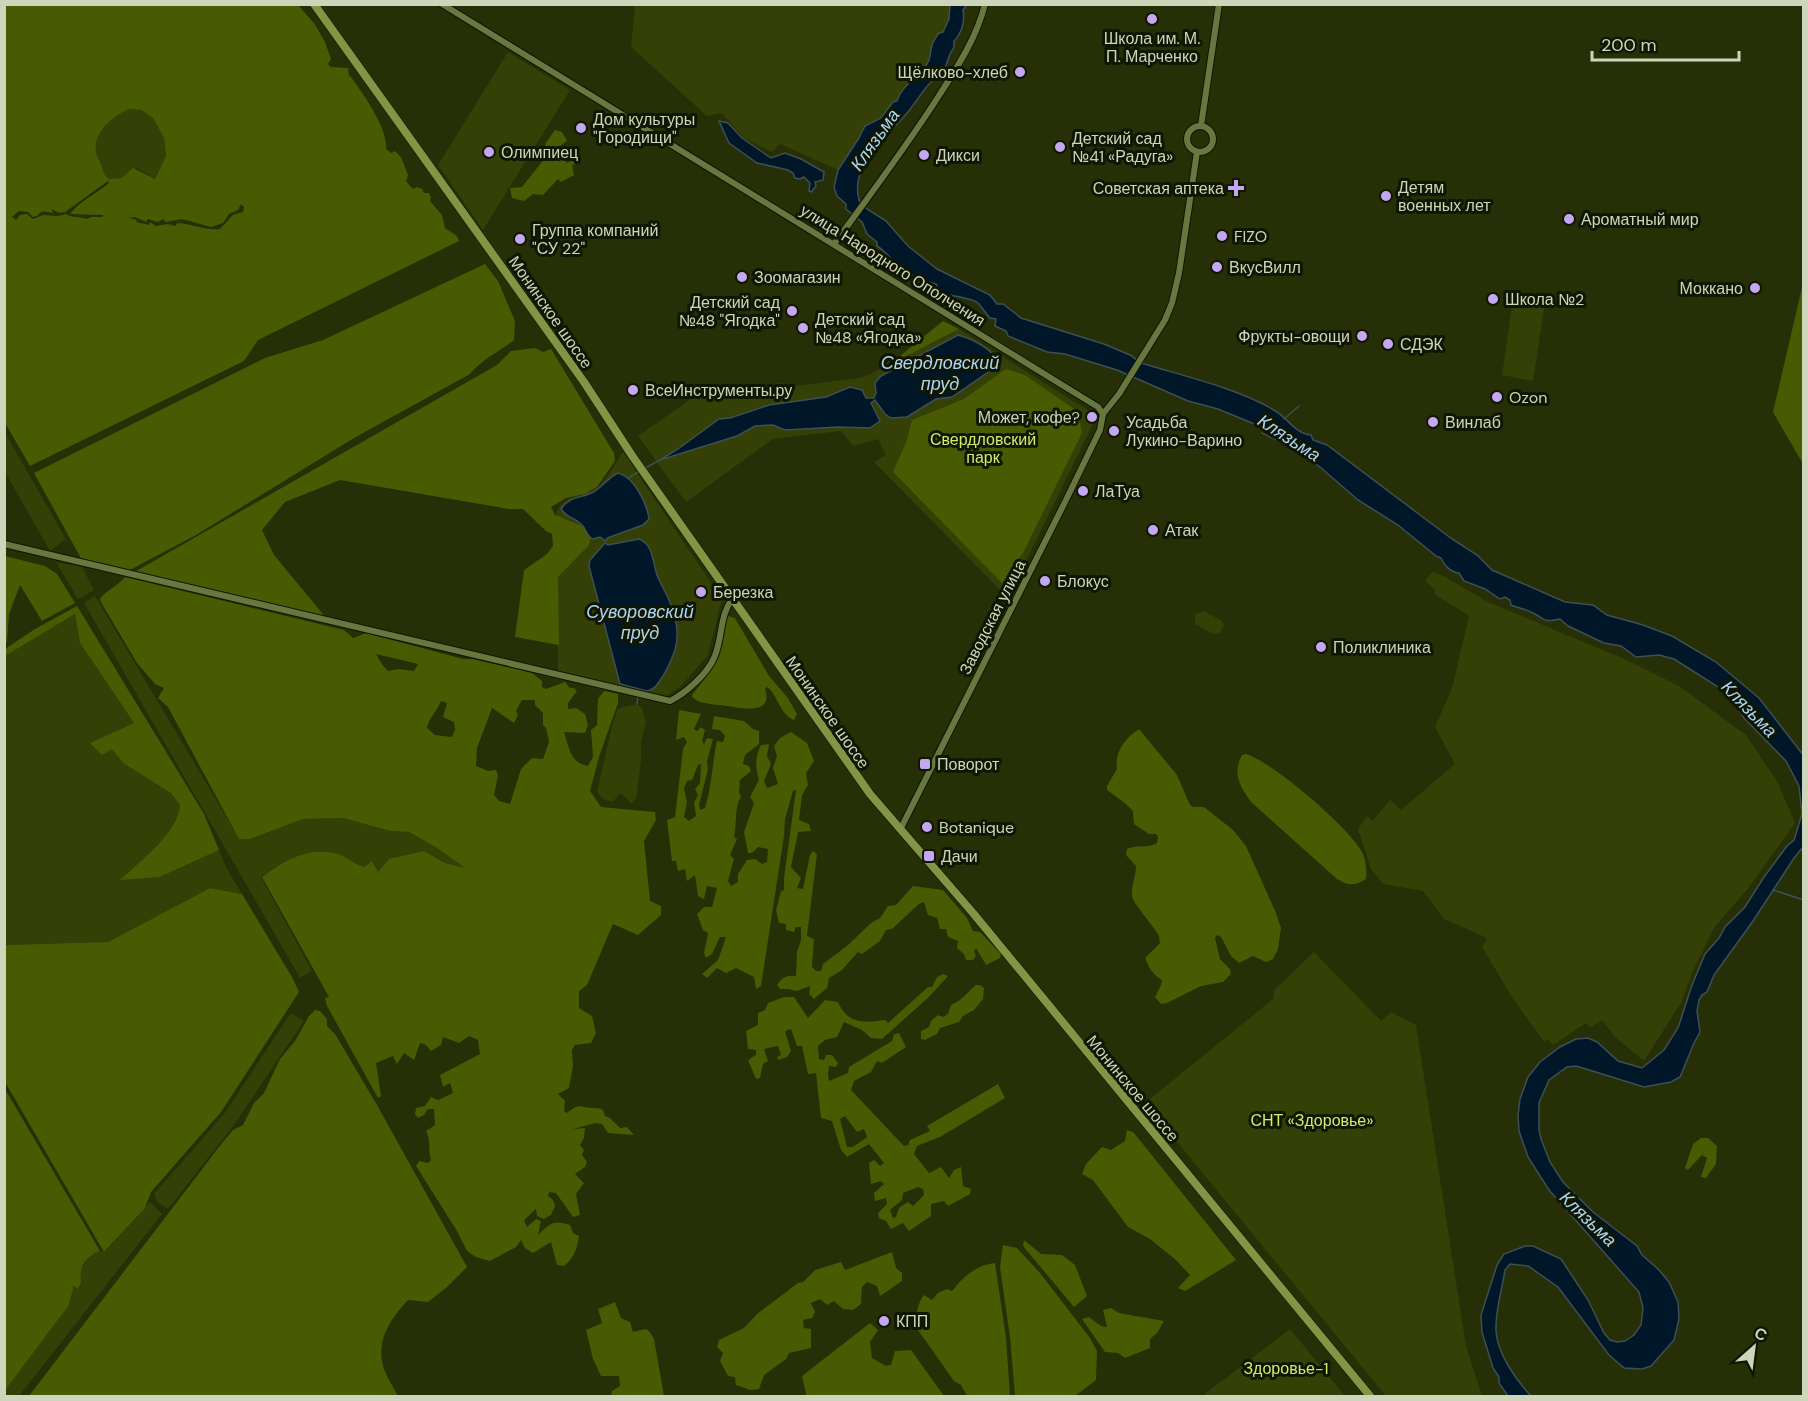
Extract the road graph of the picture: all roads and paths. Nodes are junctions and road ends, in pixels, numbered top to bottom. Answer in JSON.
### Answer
{"nodes":[{"id":1,"x":314,"y":4,"type":"edge"},
{"id":2,"x":442,"y":4,"type":"edge"},
{"id":3,"x":985,"y":4,"type":"edge"},
{"id":4,"x":1219,"y":4,"type":"edge"},
{"id":5,"x":1201,"y":126,"type":"junction"},
{"id":6,"x":1197,"y":152,"type":"junction"},
{"id":7,"x":834,"y":244,"type":"junction"},
{"id":8,"x":1103,"y":414,"type":"junction"},
{"id":9,"x":4,"y":544,"type":"edge"},
{"id":10,"x":732,"y":599,"type":"junction"},
{"id":11,"x":900,"y":830,"type":"junction"},
{"id":12,"x":1370,"y":1396,"type":"edge"}],
"edges":[{"from":1,"to":10,"type":"main road","name":"Монинское шоссе"},
{"from":2,"to":7,"type":"street","name":"улица Народного Ополчения"},
{"from":3,"to":7,"type":"street"},
{"from":4,"to":5,"type":"street"},
{"from":5,"to":6,"type":"street"},
{"from":5,"to":6,"type":"street"},
{"from":6,"to":8,"type":"street"},
{"from":7,"to":8,"type":"street","name":"улица Народного Ополчения"},
{"from":8,"to":11,"type":"street","name":"Заводская улица"},
{"from":9,"to":10,"type":"street"},
{"from":10,"to":11,"type":"main road","name":"Монинское шоссе"},
{"from":11,"to":12,"type":"main road","name":"Монинское шоссе"}]}
